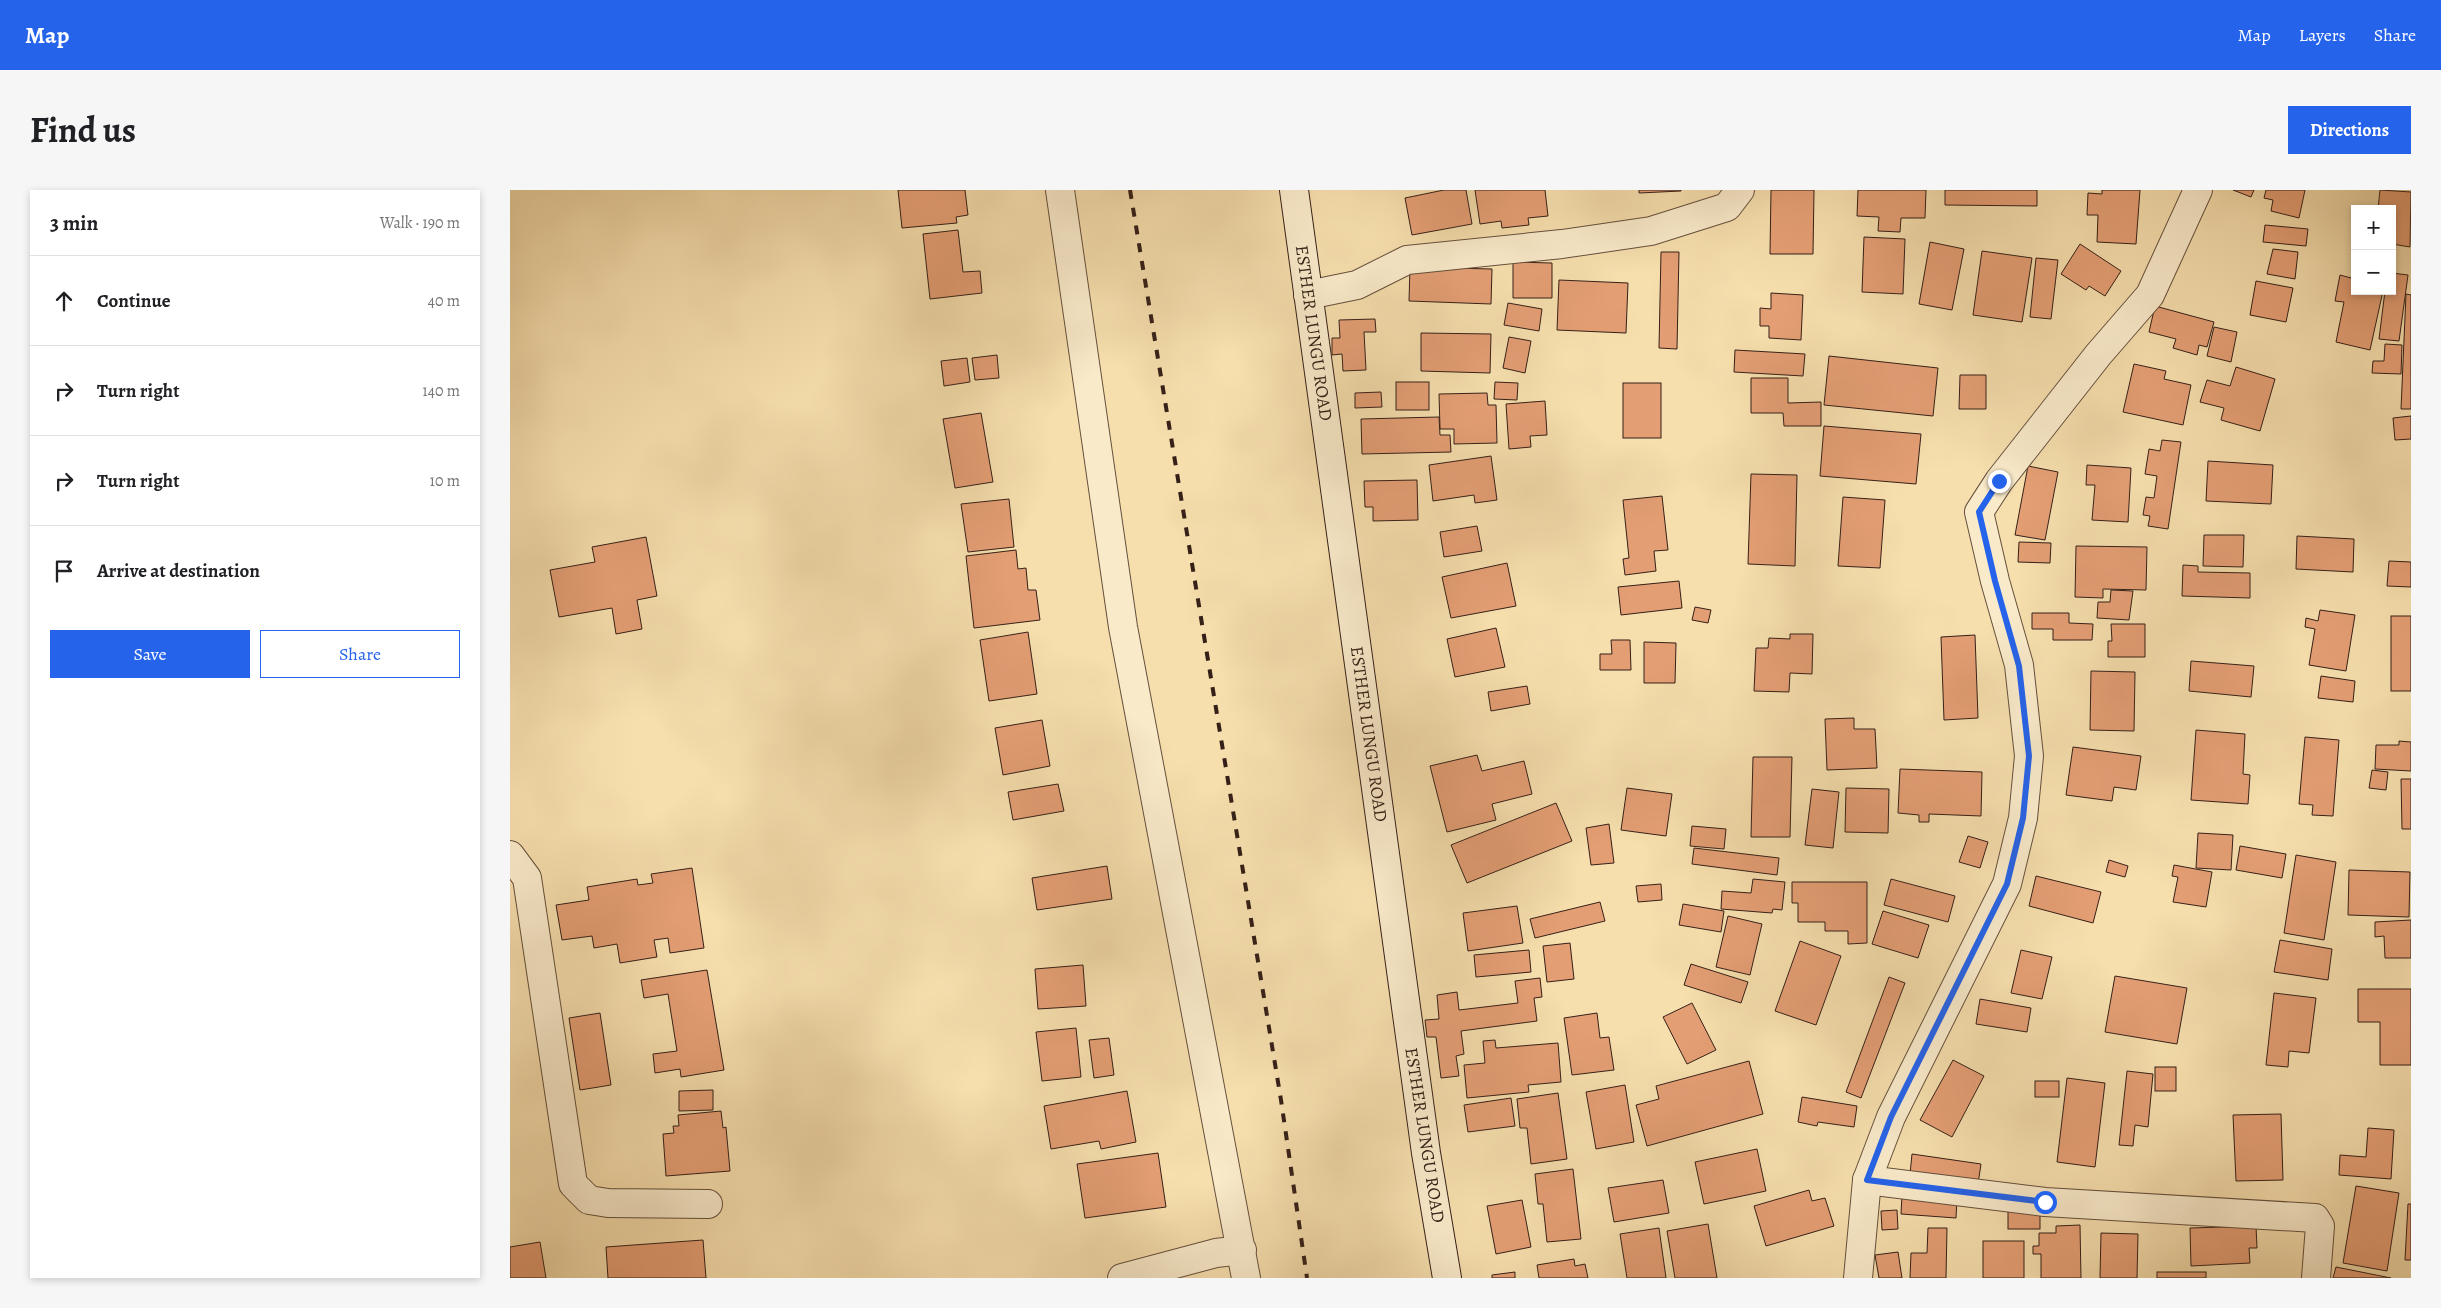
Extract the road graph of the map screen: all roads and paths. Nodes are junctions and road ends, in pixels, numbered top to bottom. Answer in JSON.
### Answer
{"nodes":[{"id":1,"x":1060,"y":190,"type":"edge"},
{"id":2,"x":1294,"y":190,"type":"edge"},
{"id":3,"x":1740,"y":190,"type":"edge"},
{"id":4,"x":2198,"y":190,"type":"edge"},
{"id":5,"x":1308,"y":295,"type":"junction"},
{"id":6,"x":510,"y":855,"type":"edge"},
{"id":7,"x":1867,"y":1180,"type":"junction"},
{"id":8,"x":708,"y":1204,"type":"dead end"},
{"id":9,"x":1242,"y":1250,"type":"junction"},
{"id":10,"x":1122,"y":1278,"type":"edge"},
{"id":11,"x":1246,"y":1278,"type":"edge"},
{"id":12,"x":1447,"y":1278,"type":"edge"},
{"id":13,"x":1858,"y":1278,"type":"edge"},
{"id":14,"x":2316,"y":1278,"type":"edge"}],
"edges":[{"from":1,"to":9,"type":"street"},
{"from":2,"to":5,"type":"street","name":"ESTHER LUNGU ROAD"},
{"from":3,"to":5,"type":"street"},
{"from":4,"to":7,"type":"street"},
{"from":5,"to":12,"type":"street","name":"ESTHER LUNGU ROAD"},
{"from":6,"to":8,"type":"street"},
{"from":7,"to":13,"type":"street"},
{"from":7,"to":14,"type":"street"},
{"from":9,"to":10,"type":"street"},
{"from":9,"to":11,"type":"street"}]}
